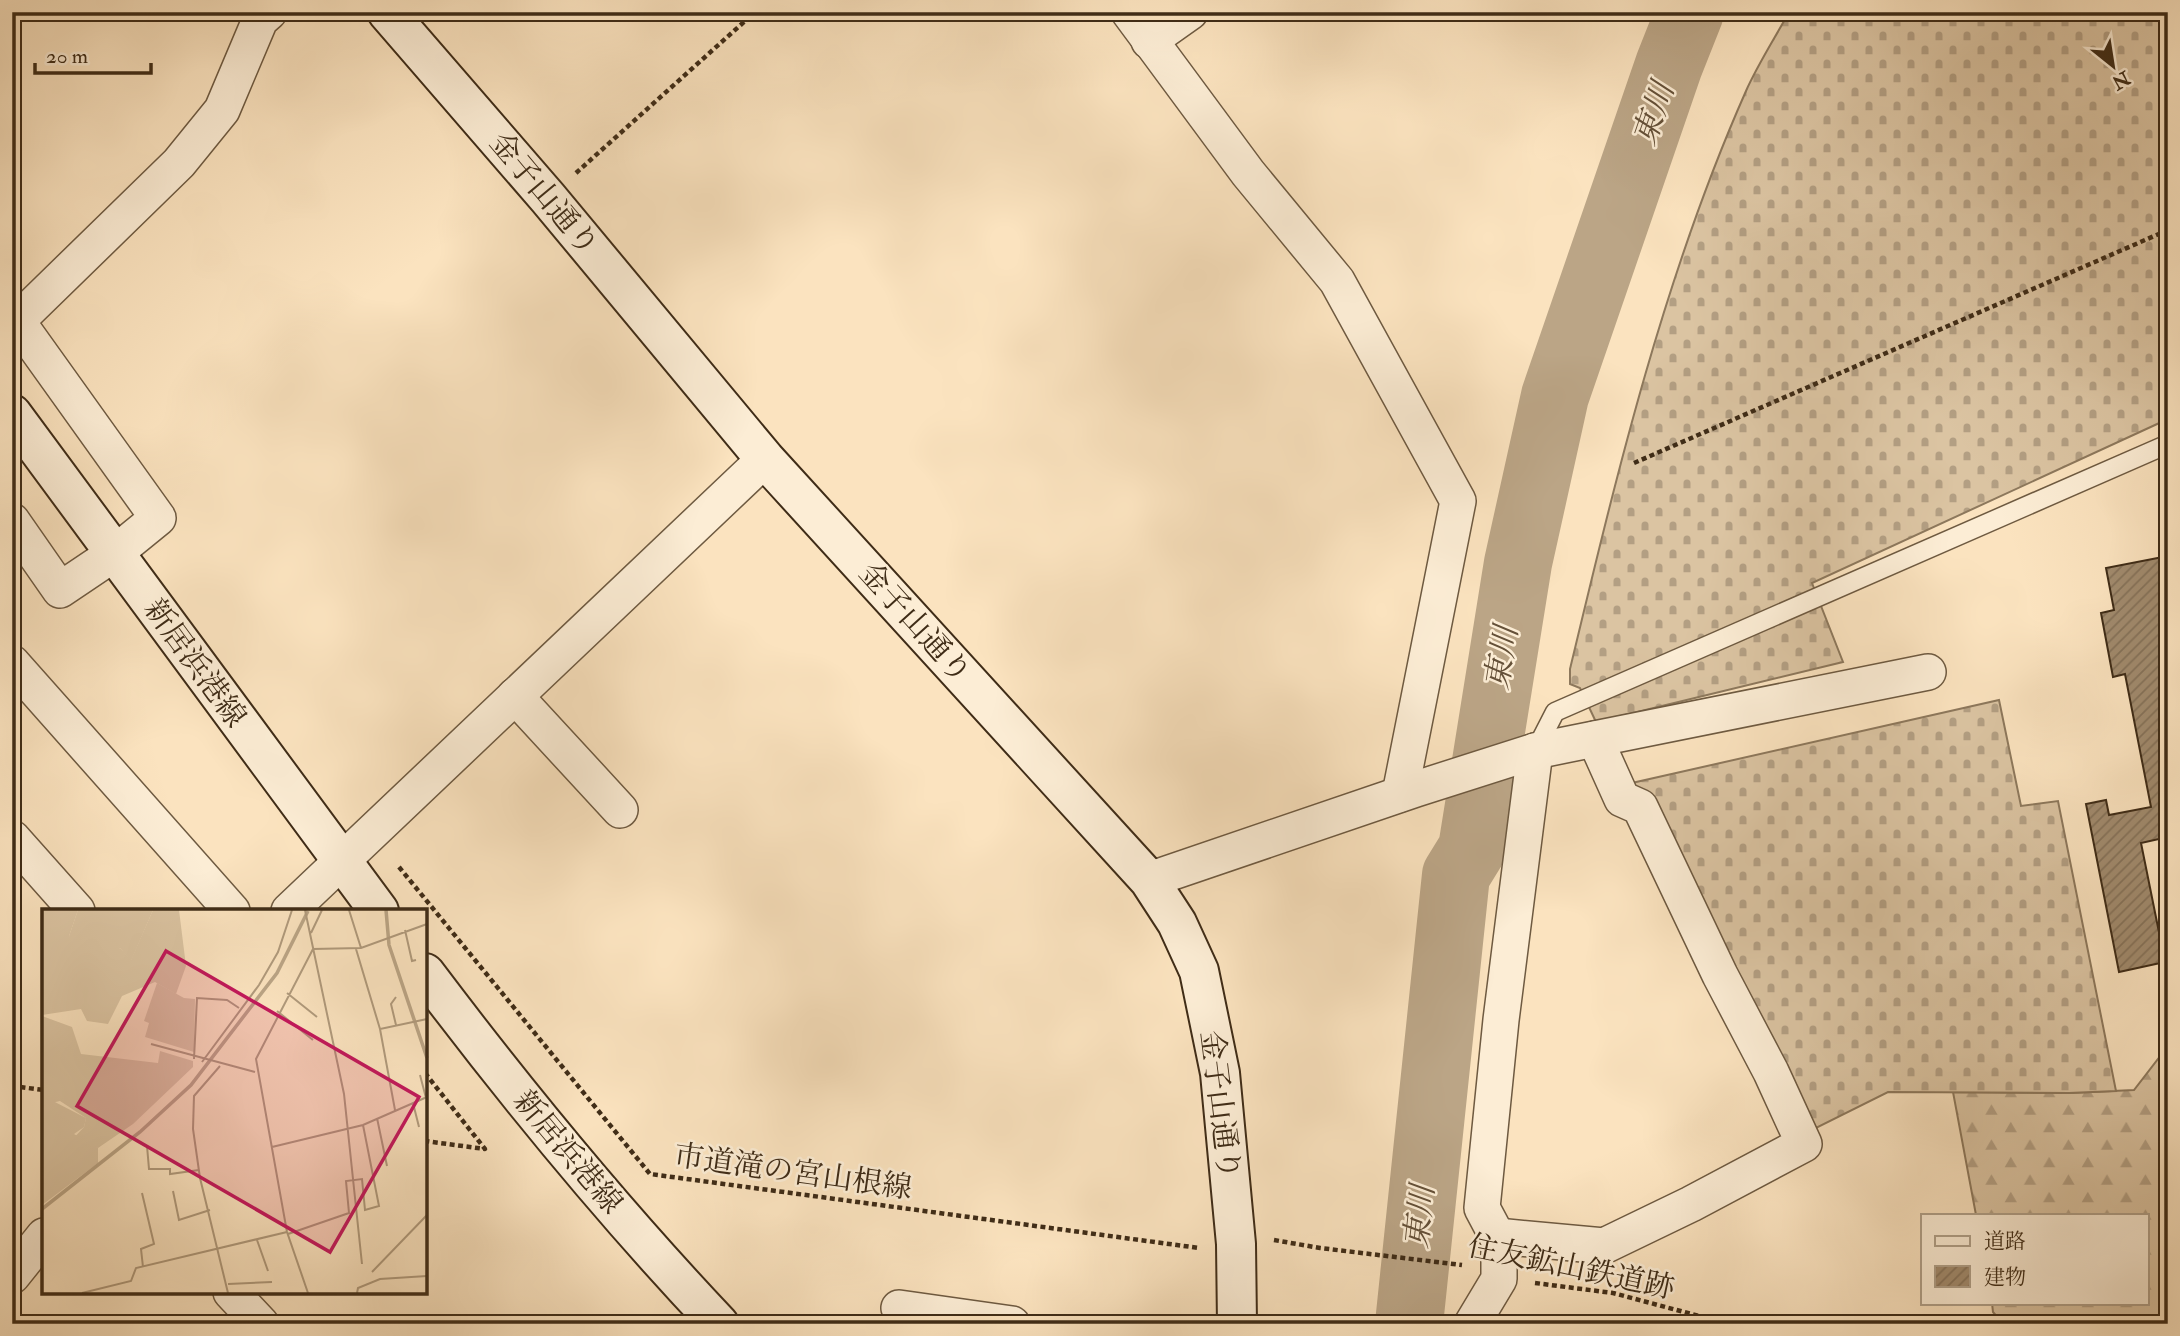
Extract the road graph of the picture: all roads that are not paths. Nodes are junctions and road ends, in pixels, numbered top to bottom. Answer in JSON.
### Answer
{"nodes":[{"id":1,"x":269,"y":12,"type":"edge"},
{"id":2,"x":387,"y":12,"type":"edge"},
{"id":3,"x":1129,"y":12,"type":"edge"},
{"id":4,"x":1190,"y":12,"type":"edge"},
{"id":5,"x":1149,"y":41,"type":"junction"},
{"id":6,"x":12,"y":414,"type":"edge"},
{"id":7,"x":2168,"y":444,"type":"edge"},
{"id":8,"x":765,"y":459,"type":"junction"},
{"id":9,"x":12,"y":521,"type":"edge"},
{"id":10,"x":115,"y":553,"type":"junction"},
{"id":11,"x":12,"y":663,"type":"edge"},
{"id":12,"x":1927,"y":672,"type":"dead end"},
{"id":13,"x":515,"y":696,"type":"junction"},
{"id":14,"x":1595,"y":739,"type":"junction"},
{"id":15,"x":1531,"y":753,"type":"junction"},
{"id":16,"x":1408,"y":792,"type":"junction"},
{"id":17,"x":620,"y":810,"type":"dead end"},
{"id":18,"x":12,"y":838,"type":"edge"},
{"id":19,"x":340,"y":860,"type":"junction"},
{"id":20,"x":1149,"y":880,"type":"junction"},
{"id":21,"x":75,"y":909,"type":"edge"},
{"id":22,"x":230,"y":909,"type":"edge"},
{"id":23,"x":291,"y":909,"type":"edge"},
{"id":24,"x":377,"y":909,"type":"edge"},
{"id":25,"x":427,"y":976,"type":"edge"},
{"id":26,"x":1497,"y":1236,"type":"junction"},
{"id":27,"x":42,"y":1238,"type":"edge"},
{"id":28,"x":14,"y":1269,"type":"edge"},
{"id":29,"x":233,"y":1294,"type":"edge"},
{"id":30,"x":899,"y":1308,"type":"dead end"},
{"id":31,"x":261,"y":1324,"type":"edge"},
{"id":32,"x":719,"y":1324,"type":"edge"},
{"id":33,"x":1012,"y":1324,"type":"edge"},
{"id":34,"x":1237,"y":1324,"type":"edge"},
{"id":35,"x":1472,"y":1324,"type":"edge"}],
"edges":[{"from":1,"to":10,"type":"street"},
{"from":2,"to":8,"type":"street","name":"金子山通り"},
{"from":3,"to":5,"type":"street"},
{"from":4,"to":5,"type":"street"},
{"from":5,"to":16,"type":"street"},
{"from":6,"to":10,"type":"street","name":"新居浜港線"},
{"from":7,"to":15,"type":"lane"},
{"from":8,"to":13,"type":"street"},
{"from":8,"to":20,"type":"street","name":"金子山通り"},
{"from":9,"to":10,"type":"street"},
{"from":10,"to":19,"type":"street","name":"新居浜港線"},
{"from":11,"to":22,"type":"street"},
{"from":12,"to":14,"type":"street"},
{"from":13,"to":17,"type":"street"},
{"from":13,"to":19,"type":"street"},
{"from":14,"to":15,"type":"street"},
{"from":14,"to":26,"type":"street"},
{"from":15,"to":16,"type":"street"},
{"from":15,"to":26,"type":"street"},
{"from":16,"to":20,"type":"street"},
{"from":18,"to":21,"type":"street"},
{"from":19,"to":23,"type":"street"},
{"from":19,"to":24,"type":"street","name":"新居浜港線"},
{"from":20,"to":34,"type":"street","name":"金子山通り"},
{"from":25,"to":32,"type":"street","name":"新居浜港線"},
{"from":26,"to":35,"type":"street"},
{"from":27,"to":28,"type":"street"},
{"from":29,"to":31,"type":"street"},
{"from":30,"to":33,"type":"street"}]}
